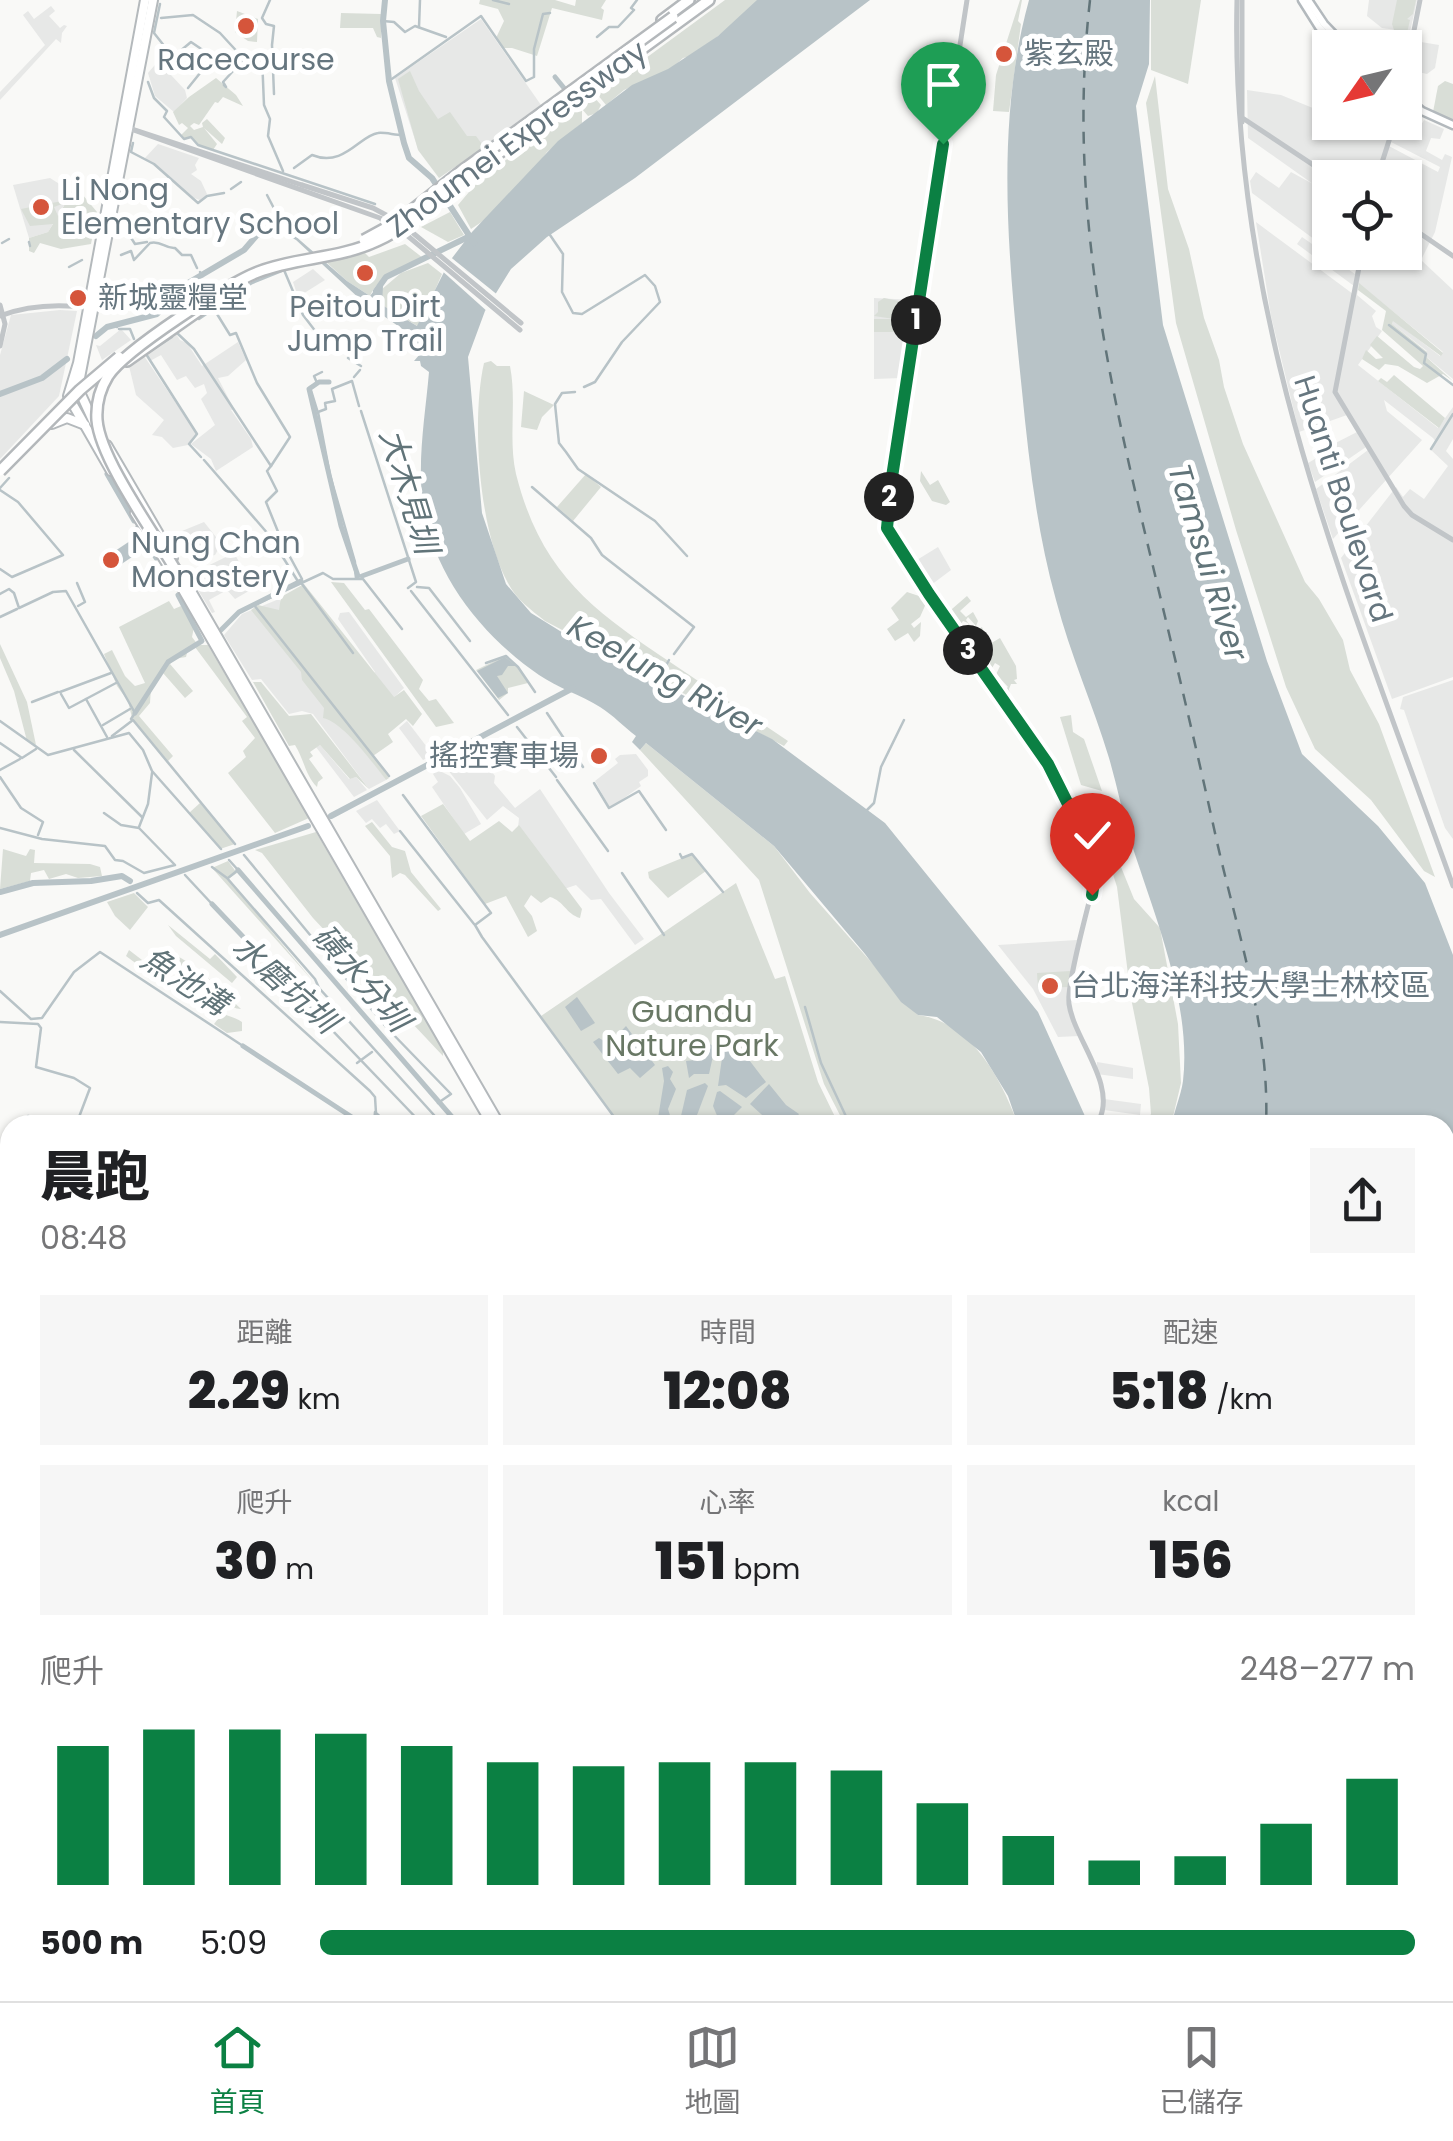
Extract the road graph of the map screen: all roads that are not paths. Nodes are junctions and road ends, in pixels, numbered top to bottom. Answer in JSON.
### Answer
{"nodes":[{"id":1,"x":145,"y":0,"type":"edge"},
{"id":2,"x":153,"y":0,"type":"edge"},
{"id":3,"x":699,"y":0,"type":"edge"},
{"id":4,"x":967,"y":0,"type":"edge"},
{"id":5,"x":1240,"y":0,"type":"edge"},
{"id":6,"x":1305,"y":0,"type":"edge"},
{"id":7,"x":1420,"y":0,"type":"edge"},
{"id":8,"x":1323,"y":30,"type":"edge"},
{"id":9,"x":1414,"y":30,"type":"edge"},
{"id":10,"x":607,"y":69,"type":"junction"},
{"id":11,"x":578,"y":85,"type":"junction"},
{"id":12,"x":574,"y":97,"type":"junction"},
{"id":13,"x":1422,"y":111,"type":"edge"},
{"id":14,"x":545,"y":114,"type":"junction"},
{"id":15,"x":1422,"y":114,"type":"edge"},
{"id":16,"x":1241,"y":115,"type":"junction"},
{"id":17,"x":128,"y":128,"type":"junction"},
{"id":18,"x":1453,"y":128,"type":"edge"},
{"id":19,"x":1312,"y":163,"type":"edge"},
{"id":20,"x":392,"y":219,"type":"dead end"},
{"id":21,"x":1422,"y":235,"type":"edge"},
{"id":22,"x":1453,"y":256,"type":"edge"},
{"id":23,"x":1359,"y":270,"type":"edge"},
{"id":24,"x":228,"y":289,"type":"junction"},
{"id":25,"x":0,"y":305,"type":"edge"},
{"id":26,"x":90,"y":308,"type":"junction"},
{"id":27,"x":1,"y":316,"type":"edge"},
{"id":28,"x":521,"y":327,"type":"dead end"},
{"id":29,"x":0,"y":346,"type":"edge"},
{"id":30,"x":129,"y":350,"type":"junction"},
{"id":31,"x":79,"y":352,"type":"junction"},
{"id":32,"x":74,"y":397,"type":"junction"},
{"id":33,"x":52,"y":424,"type":"junction"},
{"id":34,"x":90,"y":425,"type":"junction"},
{"id":35,"x":0,"y":471,"type":"edge"},
{"id":36,"x":1453,"y":540,"type":"edge"},
{"id":37,"x":174,"y":570,"type":"junction"},
{"id":38,"x":185,"y":588,"type":"junction"},
{"id":39,"x":1390,"y":706,"type":"junction"},
{"id":40,"x":317,"y":816,"type":"junction"},
{"id":41,"x":1453,"y":878,"type":"edge"},
{"id":42,"x":1453,"y":886,"type":"edge"},
{"id":43,"x":486,"y":1115,"type":"edge"},
{"id":44,"x":494,"y":1115,"type":"edge"},
{"id":45,"x":1101,"y":1115,"type":"edge"}],
"edges":[{"from":1,"to":26,"type":"main road"},
{"from":2,"to":17,"type":"main road"},
{"from":3,"to":10,"type":"highway","name":"Zhoumei Expressway","bridge":true},
{"from":4,"to":45,"type":"street"},
{"from":5,"to":16,"type":"street","name":"Huanti Boulevard"},
{"from":6,"to":8,"type":"main road"},
{"from":7,"to":9,"type":"street"},
{"from":10,"to":11,"type":"highway","name":"Zhoumei Expressway","bridge":true},
{"from":10,"to":12,"type":"highway","name":"Zhoumei Expressway","bridge":true},
{"from":11,"to":14,"type":"highway","bridge":true},
{"from":11,"to":30,"type":"highway","name":"Zhoumei Expressway","bridge":true},
{"from":12,"to":14,"type":"highway","bridge":true},
{"from":12,"to":24,"type":"highway","name":"Zhoumei Expressway","bridge":true},
{"from":13,"to":18,"type":"main road"},
{"from":14,"to":20,"type":"highway","bridge":true},
{"from":15,"to":18,"type":"main road"},
{"from":16,"to":19,"type":"street"},
{"from":16,"to":39,"type":"street","name":"Huanti Boulevard"},
{"from":17,"to":26,"type":"main road"},
{"from":17,"to":28,"type":"street","bridge":true},
{"from":21,"to":22,"type":"street"},
{"from":23,"to":36,"type":"street"},
{"from":24,"to":32,"type":"highway","bridge":true},
{"from":24,"to":37,"type":"highway","name":"Zhoumei Expressway","bridge":true},
{"from":25,"to":27,"type":"street"},
{"from":26,"to":27,"type":"street"},
{"from":26,"to":31,"type":"main road"},
{"from":26,"to":31,"type":"main road"},
{"from":27,"to":29,"type":"street"},
{"from":30,"to":35,"type":"highway","bridge":true},
{"from":30,"to":37,"type":"highway","name":"Zhoumei Expressway","bridge":true},
{"from":31,"to":32,"type":"main road"},
{"from":31,"to":32,"type":"main road"},
{"from":32,"to":33,"type":"main road"},
{"from":32,"to":34,"type":"main road"},
{"from":32,"to":35,"type":"main road"},
{"from":33,"to":34,"type":"main road"},
{"from":33,"to":35,"type":"main road"},
{"from":34,"to":38,"type":"main road"},
{"from":37,"to":38,"type":"highway","name":"Zhoumei Expressway"},
{"from":38,"to":40,"type":"main road"},
{"from":39,"to":41,"type":"street","name":"Huanti Boulevard"},
{"from":39,"to":42,"type":"street","name":"Huanti Boulevard"},
{"from":40,"to":43,"type":"main road"},
{"from":40,"to":44,"type":"main road"}]}
